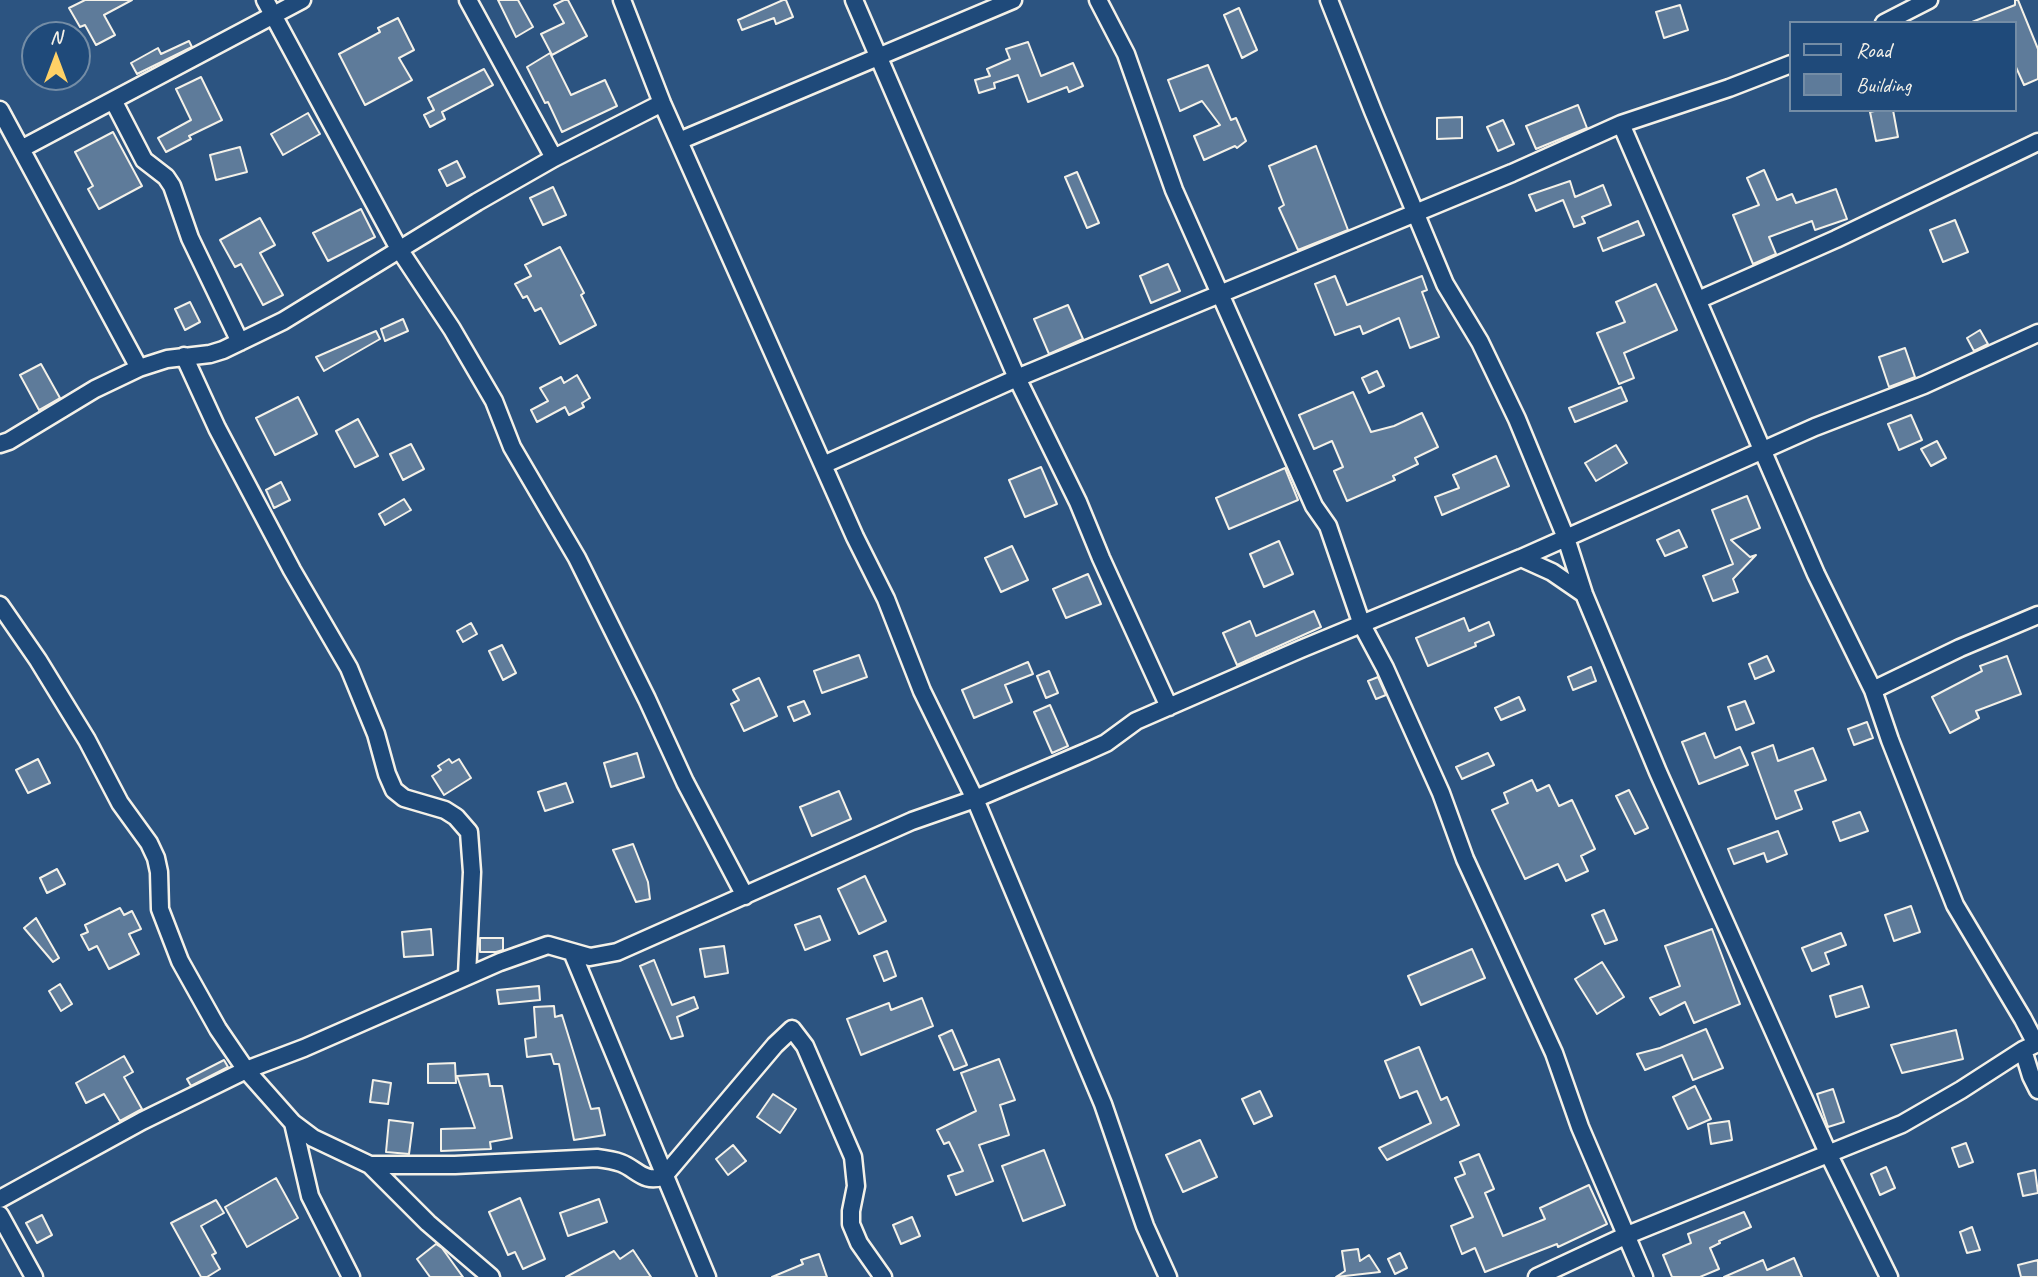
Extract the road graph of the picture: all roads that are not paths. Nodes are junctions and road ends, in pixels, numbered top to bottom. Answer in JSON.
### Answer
{"nodes":[{"id":1,"x":265,"y":0,"type":"edge"},
{"id":2,"x":302,"y":0,"type":"edge"},
{"id":3,"x":468,"y":0,"type":"edge"},
{"id":4,"x":622,"y":0,"type":"edge"},
{"id":5,"x":854,"y":0,"type":"edge"},
{"id":6,"x":1013,"y":0,"type":"edge"},
{"id":7,"x":1098,"y":0,"type":"edge"},
{"id":8,"x":1329,"y":0,"type":"edge"},
{"id":9,"x":1930,"y":0,"type":"edge"},
{"id":10,"x":273,"y":16,"type":"junction"},
{"id":11,"x":1888,"y":21,"type":"edge"},
{"id":12,"x":878,"y":57,"type":"junction"},
{"id":13,"x":1790,"y":64,"type":"edge"},
{"id":14,"x":114,"y":102,"type":"junction"},
{"id":15,"x":663,"y":103,"type":"junction"},
{"id":16,"x":0,"y":110,"type":"edge"},
{"id":17,"x":1621,"y":124,"type":"junction"},
{"id":18,"x":679,"y":141,"type":"junction"},
{"id":19,"x":2038,"y":142,"type":"edge"},
{"id":20,"x":21,"y":149,"type":"junction"},
{"id":21,"x":554,"y":158,"type":"junction"},
{"id":22,"x":1415,"y":211,"type":"junction"},
{"id":23,"x":399,"y":249,"type":"junction"},
{"id":24,"x":1219,"y":295,"type":"junction"},
{"id":25,"x":1698,"y":300,"type":"junction"},
{"id":26,"x":2038,"y":333,"type":"edge"},
{"id":27,"x":240,"y":342,"type":"junction"},
{"id":28,"x":184,"y":356,"type":"junction"},
{"id":29,"x":139,"y":368,"type":"junction"},
{"id":30,"x":1017,"y":378,"type":"junction"},
{"id":31,"x":0,"y":444,"type":"edge"},
{"id":32,"x":1762,"y":451,"type":"junction"},
{"id":33,"x":822,"y":465,"type":"junction"},
{"id":34,"x":1566,"y":538,"type":"junction"},
{"id":35,"x":1521,"y":558,"type":"junction"},
{"id":36,"x":1584,"y":594,"type":"junction"},
{"id":37,"x":0,"y":605,"type":"edge"},
{"id":38,"x":2038,"y":615,"type":"edge"},
{"id":39,"x":1362,"y":625,"type":"junction"},
{"id":40,"x":1873,"y":690,"type":"junction"},
{"id":41,"x":1169,"y":707,"type":"junction"},
{"id":42,"x":975,"y":799,"type":"junction"},
{"id":43,"x":745,"y":896,"type":"junction"},
{"id":44,"x":572,"y":952,"type":"junction"},
{"id":45,"x":467,"y":975,"type":"junction"},
{"id":46,"x":2032,"y":1046,"type":"edge"},
{"id":47,"x":2004,"y":1062,"type":"junction"},
{"id":48,"x":246,"y":1070,"type":"junction"},
{"id":49,"x":2034,"y":1083,"type":"edge"},
{"id":50,"x":293,"y":1123,"type":"junction"},
{"id":51,"x":1828,"y":1153,"type":"junction"},
{"id":52,"x":370,"y":1165,"type":"junction"},
{"id":53,"x":664,"y":1176,"type":"junction"},
{"id":54,"x":0,"y":1199,"type":"edge"},
{"id":55,"x":0,"y":1215,"type":"edge"},
{"id":56,"x":1625,"y":1236,"type":"junction"},
{"id":57,"x":34,"y":1277,"type":"edge"},
{"id":58,"x":351,"y":1277,"type":"edge"},
{"id":59,"x":491,"y":1277,"type":"edge"},
{"id":60,"x":706,"y":1277,"type":"edge"},
{"id":61,"x":883,"y":1277,"type":"edge"},
{"id":62,"x":1168,"y":1277,"type":"edge"},
{"id":63,"x":1537,"y":1277,"type":"edge"},
{"id":64,"x":1644,"y":1277,"type":"edge"},
{"id":65,"x":1889,"y":1277,"type":"edge"}],
"edges":[{"from":1,"to":10,"type":"street"},
{"from":2,"to":10,"type":"street"},
{"from":3,"to":21,"type":"street"},
{"from":4,"to":15,"type":"street"},
{"from":5,"to":12,"type":"street"},
{"from":6,"to":12,"type":"street"},
{"from":7,"to":24,"type":"street"},
{"from":8,"to":22,"type":"street"},
{"from":9,"to":11,"type":"street"},
{"from":10,"to":14,"type":"street"},
{"from":10,"to":23,"type":"street"},
{"from":12,"to":18,"type":"street"},
{"from":12,"to":30,"type":"street"},
{"from":13,"to":17,"type":"street"},
{"from":14,"to":20,"type":"street"},
{"from":14,"to":27,"type":"street"},
{"from":15,"to":18,"type":"street"},
{"from":15,"to":21,"type":"street"},
{"from":16,"to":20,"type":"street"},
{"from":17,"to":22,"type":"street"},
{"from":17,"to":25,"type":"street"},
{"from":18,"to":33,"type":"street"},
{"from":19,"to":25,"type":"street"},
{"from":20,"to":29,"type":"street"},
{"from":21,"to":23,"type":"street"},
{"from":22,"to":24,"type":"street"},
{"from":22,"to":34,"type":"street"},
{"from":23,"to":27,"type":"street"},
{"from":23,"to":43,"type":"street"},
{"from":24,"to":30,"type":"street"},
{"from":24,"to":39,"type":"street"},
{"from":25,"to":32,"type":"street"},
{"from":26,"to":32,"type":"street"},
{"from":27,"to":28,"type":"street"},
{"from":28,"to":29,"type":"street"},
{"from":28,"to":45,"type":"street"},
{"from":29,"to":31,"type":"street"},
{"from":30,"to":33,"type":"street"},
{"from":30,"to":41,"type":"street"},
{"from":32,"to":34,"type":"street"},
{"from":32,"to":40,"type":"street"},
{"from":33,"to":42,"type":"street"},
{"from":34,"to":35,"type":"street"},
{"from":34,"to":36,"type":"street"},
{"from":35,"to":36,"type":"street"},
{"from":35,"to":39,"type":"street"},
{"from":36,"to":51,"type":"street"},
{"from":37,"to":48,"type":"street"},
{"from":38,"to":40,"type":"street"},
{"from":39,"to":41,"type":"street"},
{"from":39,"to":56,"type":"street"},
{"from":40,"to":46,"type":"street"},
{"from":41,"to":42,"type":"street"},
{"from":42,"to":43,"type":"street"},
{"from":42,"to":62,"type":"street"},
{"from":43,"to":44,"type":"street"},
{"from":44,"to":45,"type":"street"},
{"from":44,"to":53,"type":"street"},
{"from":45,"to":48,"type":"street"},
{"from":46,"to":47,"type":"street"},
{"from":46,"to":49,"type":"street"},
{"from":47,"to":49,"type":"street"},
{"from":47,"to":51,"type":"street"},
{"from":48,"to":50,"type":"street"},
{"from":48,"to":54,"type":"street"},
{"from":50,"to":52,"type":"street"},
{"from":50,"to":58,"type":"street"},
{"from":51,"to":56,"type":"street"},
{"from":51,"to":65,"type":"street"},
{"from":52,"to":53,"type":"street"},
{"from":52,"to":59,"type":"street"},
{"from":53,"to":60,"type":"street"},
{"from":53,"to":61,"type":"street"},
{"from":55,"to":57,"type":"street"},
{"from":56,"to":63,"type":"street"},
{"from":56,"to":64,"type":"street"}]}
